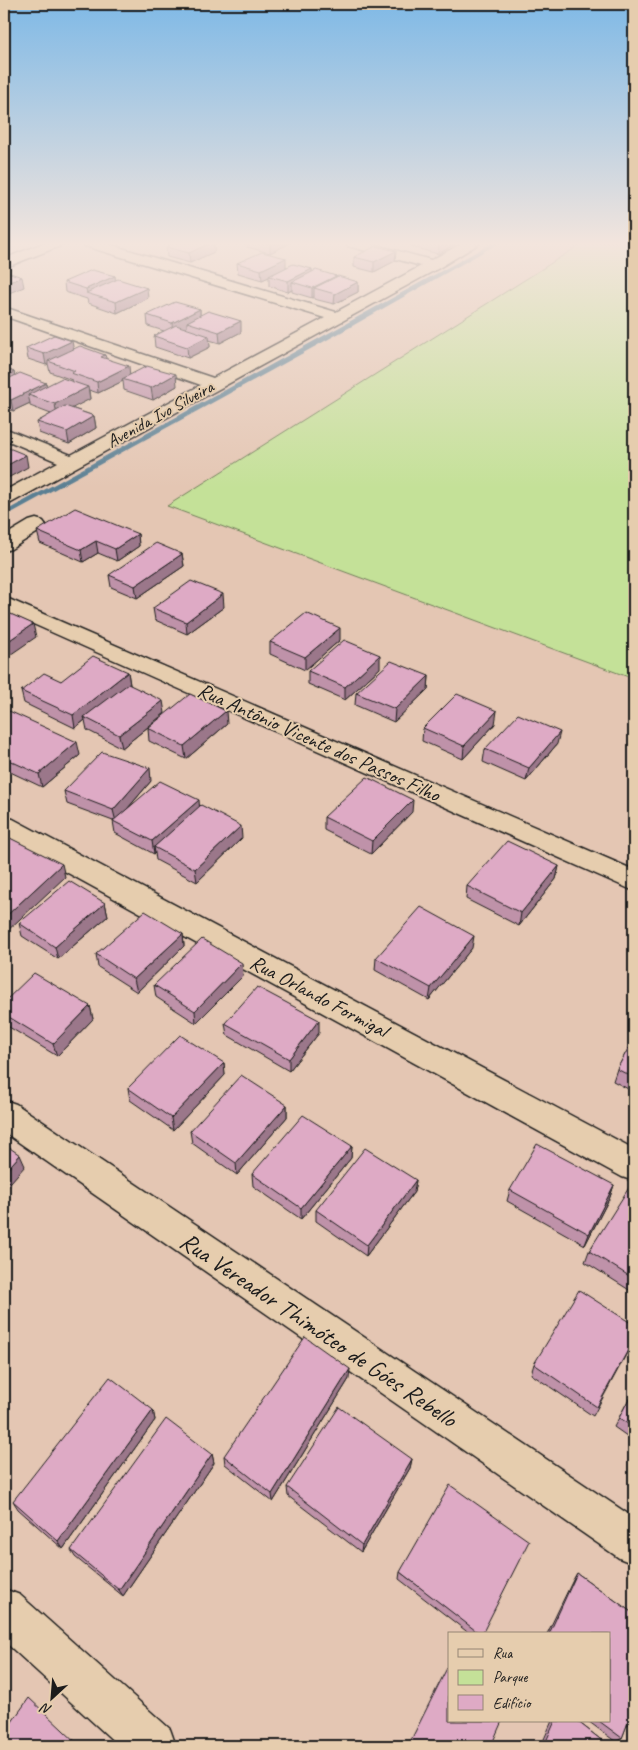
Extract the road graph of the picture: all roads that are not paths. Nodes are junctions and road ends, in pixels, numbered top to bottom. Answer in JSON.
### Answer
{"nodes":[{"id":1,"x":43,"y":325,"type":"edge"},
{"id":2,"x":324,"y":325,"type":"edge"},
{"id":3,"x":214,"y":384,"type":"junction"},
{"id":4,"x":4,"y":433,"type":"edge"},
{"id":5,"x":73,"y":462,"type":"junction"},
{"id":6,"x":4,"y":499,"type":"edge"},
{"id":7,"x":36,"y":525,"type":"dead end"},
{"id":8,"x":4,"y":545,"type":"edge"},
{"id":9,"x":4,"y":603,"type":"edge"},
{"id":10,"x":4,"y":826,"type":"edge"},
{"id":11,"x":634,"y":881,"type":"edge"},
{"id":12,"x":4,"y":1114,"type":"edge"},
{"id":13,"x":634,"y":1166,"type":"edge"},
{"id":14,"x":634,"y":1543,"type":"edge"},
{"id":15,"x":4,"y":1611,"type":"edge"},
{"id":16,"x":153,"y":1746,"type":"edge"}],
"edges":[{"from":1,"to":3,"type":"street"},
{"from":2,"to":3,"type":"street","name":"Avenida Ivo Silveira"},
{"from":3,"to":5,"type":"street","name":"Avenida Ivo Silveira"},
{"from":4,"to":5,"type":"street"},
{"from":5,"to":6,"type":"street","name":"Avenida Ivo Silveira"},
{"from":7,"to":8,"type":"street"},
{"from":9,"to":11,"type":"street","name":"Rua Antônio Vicente dos Passos Filho"},
{"from":10,"to":13,"type":"street","name":"Rua Orlando Formigal"},
{"from":12,"to":14,"type":"street","name":"Rua Vereador Thimóteo de Góes Rebello"},
{"from":15,"to":16,"type":"street"}]}
